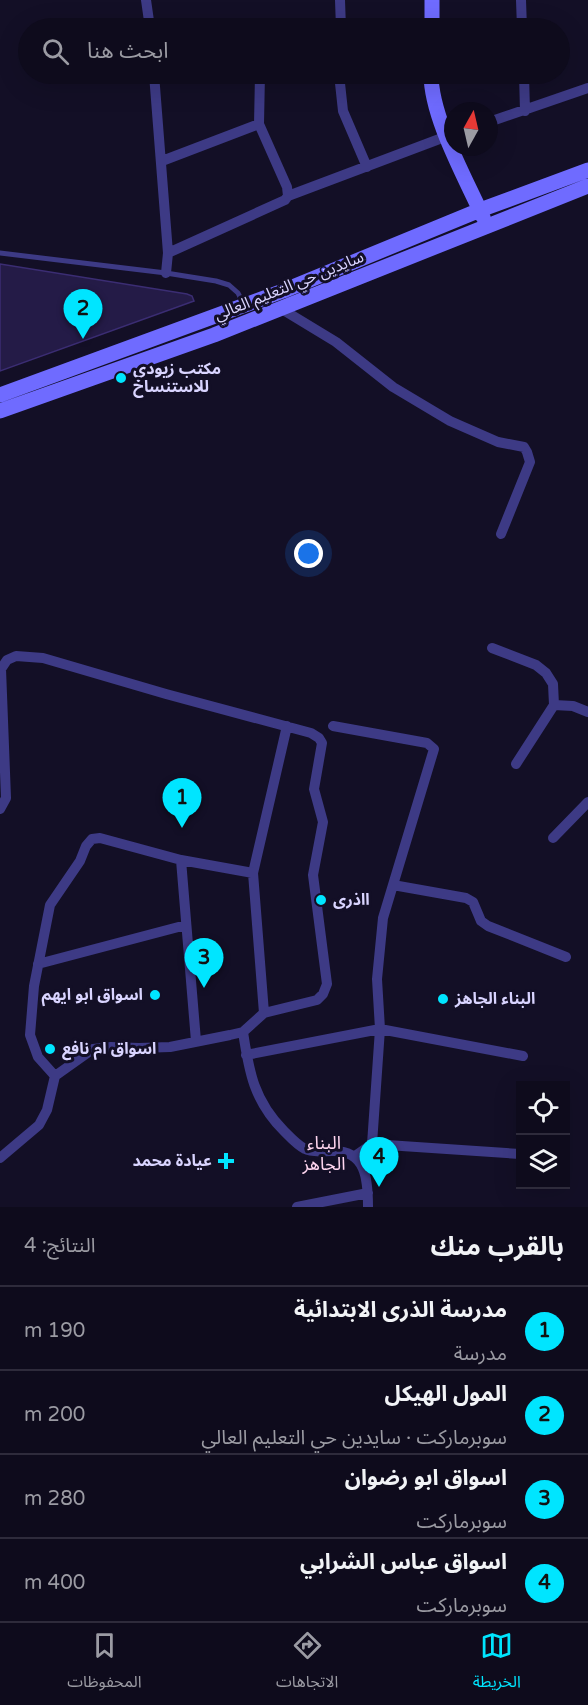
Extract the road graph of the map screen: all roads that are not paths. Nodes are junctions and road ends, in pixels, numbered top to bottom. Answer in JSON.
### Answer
{"nodes":[{"id":1,"x":146,"y":0,"type":"edge"},
{"id":2,"x":340,"y":0,"type":"edge"},
{"id":3,"x":432,"y":0,"type":"edge"},
{"id":4,"x":521,"y":0,"type":"edge"},
{"id":5,"x":149,"y":18,"type":"edge"},
{"id":6,"x":340,"y":18,"type":"edge"},
{"id":7,"x":432,"y":18,"type":"edge"},
{"id":8,"x":522,"y":18,"type":"edge"},
{"id":9,"x":155,"y":84,"type":"edge"},
{"id":10,"x":260,"y":84,"type":"edge"},
{"id":11,"x":340,"y":84,"type":"edge"},
{"id":12,"x":433,"y":84,"type":"edge"},
{"id":13,"x":524,"y":84,"type":"edge"},
{"id":14,"x":588,"y":88,"type":"edge"},
{"id":15,"x":525,"y":111,"type":"junction"},
{"id":16,"x":498,"y":119,"type":"edge"},
{"id":17,"x":444,"y":121,"type":"edge"},
{"id":18,"x":259,"y":124,"type":"junction"},
{"id":19,"x":444,"y":137,"type":"edge"},
{"id":20,"x":458,"y":156,"type":"edge"},
{"id":21,"x":162,"y":161,"type":"junction"},
{"id":22,"x":368,"y":166,"type":"junction"},
{"id":23,"x":588,"y":170,"type":"edge"},
{"id":24,"x":588,"y":186,"type":"edge"},
{"id":25,"x":288,"y":196,"type":"junction"},
{"id":26,"x":480,"y":210,"type":"junction"},
{"id":27,"x":486,"y":226,"type":"junction"},
{"id":28,"x":0,"y":253,"type":"edge"},
{"id":29,"x":168,"y":253,"type":"junction"},
{"id":30,"x":166,"y":273,"type":"junction"},
{"id":31,"x":245,"y":305,"type":"junction"},
{"id":32,"x":280,"y":308,"type":"junction"},
{"id":33,"x":251,"y":320,"type":"junction"},
{"id":34,"x":0,"y":395,"type":"edge"},
{"id":35,"x":0,"y":411,"type":"edge"},
{"id":36,"x":501,"y":534,"type":"dead end"},
{"id":37,"x":492,"y":648,"type":"dead end"},
{"id":38,"x":554,"y":705,"type":"junction"},
{"id":39,"x":588,"y":712,"type":"edge"},
{"id":40,"x":287,"y":726,"type":"junction"},
{"id":41,"x":333,"y":726,"type":"dead end"},
{"id":42,"x":516,"y":764,"type":"dead end"},
{"id":43,"x":588,"y":802,"type":"edge"},
{"id":44,"x":0,"y":809,"type":"edge"},
{"id":45,"x":553,"y":838,"type":"dead end"},
{"id":46,"x":181,"y":860,"type":"junction"},
{"id":47,"x":254,"y":873,"type":"junction"},
{"id":48,"x":393,"y":885,"type":"junction"},
{"id":49,"x":186,"y":925,"type":"junction"},
{"id":50,"x":566,"y":957,"type":"dead end"},
{"id":51,"x":38,"y":964,"type":"junction"},
{"id":52,"x":264,"y":1013,"type":"junction"},
{"id":53,"x":380,"y":1029,"type":"junction"},
{"id":54,"x":243,"y":1032,"type":"junction"},
{"id":55,"x":196,"y":1041,"type":"junction"},
{"id":56,"x":246,"y":1055,"type":"junction"},
{"id":57,"x":523,"y":1056,"type":"dead end"},
{"id":58,"x":54,"y":1076,"type":"junction"},
{"id":59,"x":372,"y":1144,"type":"junction"},
{"id":60,"x":516,"y":1154,"type":"edge"},
{"id":61,"x":355,"y":1156,"type":"junction"},
{"id":62,"x":0,"y":1158,"type":"edge"},
{"id":63,"x":368,"y":1193,"type":"junction"},
{"id":64,"x":297,"y":1207,"type":"edge"},
{"id":65,"x":368,"y":1207,"type":"edge"}],
"edges":[{"from":1,"to":5,"type":"street"},
{"from":2,"to":6,"type":"street"},
{"from":3,"to":7,"type":"main road"},
{"from":4,"to":8,"type":"street"},
{"from":9,"to":21,"type":"street"},
{"from":10,"to":18,"type":"street"},
{"from":11,"to":22,"type":"street"},
{"from":12,"to":17,"type":"main road"},
{"from":13,"to":15,"type":"street"},
{"from":14,"to":15,"type":"street"},
{"from":15,"to":16,"type":"street"},
{"from":18,"to":21,"type":"street"},
{"from":18,"to":25,"type":"street"},
{"from":19,"to":22,"type":"street"},
{"from":20,"to":26,"type":"main road"},
{"from":21,"to":29,"type":"street"},
{"from":22,"to":25,"type":"street"},
{"from":23,"to":26,"type":"main road","name":"سايدين حي التعليم العالي"},
{"from":24,"to":27,"type":"main road","name":"سايدين حي التعليم العالي"},
{"from":25,"to":29,"type":"street"},
{"from":26,"to":27,"type":"main road"},
{"from":26,"to":31,"type":"main road","name":"سايدين حي التعليم العالي"},
{"from":27,"to":32,"type":"main road","name":"سايدين حي التعليم العالي"},
{"from":28,"to":30,"type":"lane"},
{"from":29,"to":30,"type":"street"},
{"from":30,"to":31,"type":"lane"},
{"from":31,"to":33,"type":"lane"},
{"from":31,"to":34,"type":"main road","name":"سايدين حي التعليم العالي"},
{"from":32,"to":33,"type":"main road","name":"سايدين حي التعليم العالي"},
{"from":32,"to":36,"type":"street"},
{"from":33,"to":35,"type":"main road","name":"سايدين حي التعليم العالي"},
{"from":37,"to":38,"type":"street"},
{"from":38,"to":39,"type":"street"},
{"from":38,"to":42,"type":"street"},
{"from":40,"to":44,"type":"street"},
{"from":40,"to":47,"type":"street"},
{"from":40,"to":52,"type":"street"},
{"from":41,"to":48,"type":"street"},
{"from":43,"to":45,"type":"street"},
{"from":46,"to":47,"type":"street"},
{"from":46,"to":49,"type":"street"},
{"from":46,"to":51,"type":"street"},
{"from":47,"to":52,"type":"street"},
{"from":48,"to":50,"type":"street"},
{"from":48,"to":53,"type":"street"},
{"from":49,"to":51,"type":"street"},
{"from":49,"to":55,"type":"street"},
{"from":51,"to":58,"type":"street"},
{"from":52,"to":54,"type":"street"},
{"from":53,"to":56,"type":"street"},
{"from":53,"to":57,"type":"street"},
{"from":53,"to":59,"type":"street"},
{"from":54,"to":55,"type":"street"},
{"from":54,"to":56,"type":"street"},
{"from":55,"to":58,"type":"street"},
{"from":56,"to":61,"type":"street"},
{"from":58,"to":62,"type":"street"},
{"from":59,"to":60,"type":"street"},
{"from":59,"to":61,"type":"street"},
{"from":61,"to":63,"type":"street"},
{"from":63,"to":64,"type":"street"},
{"from":63,"to":65,"type":"street"}]}
